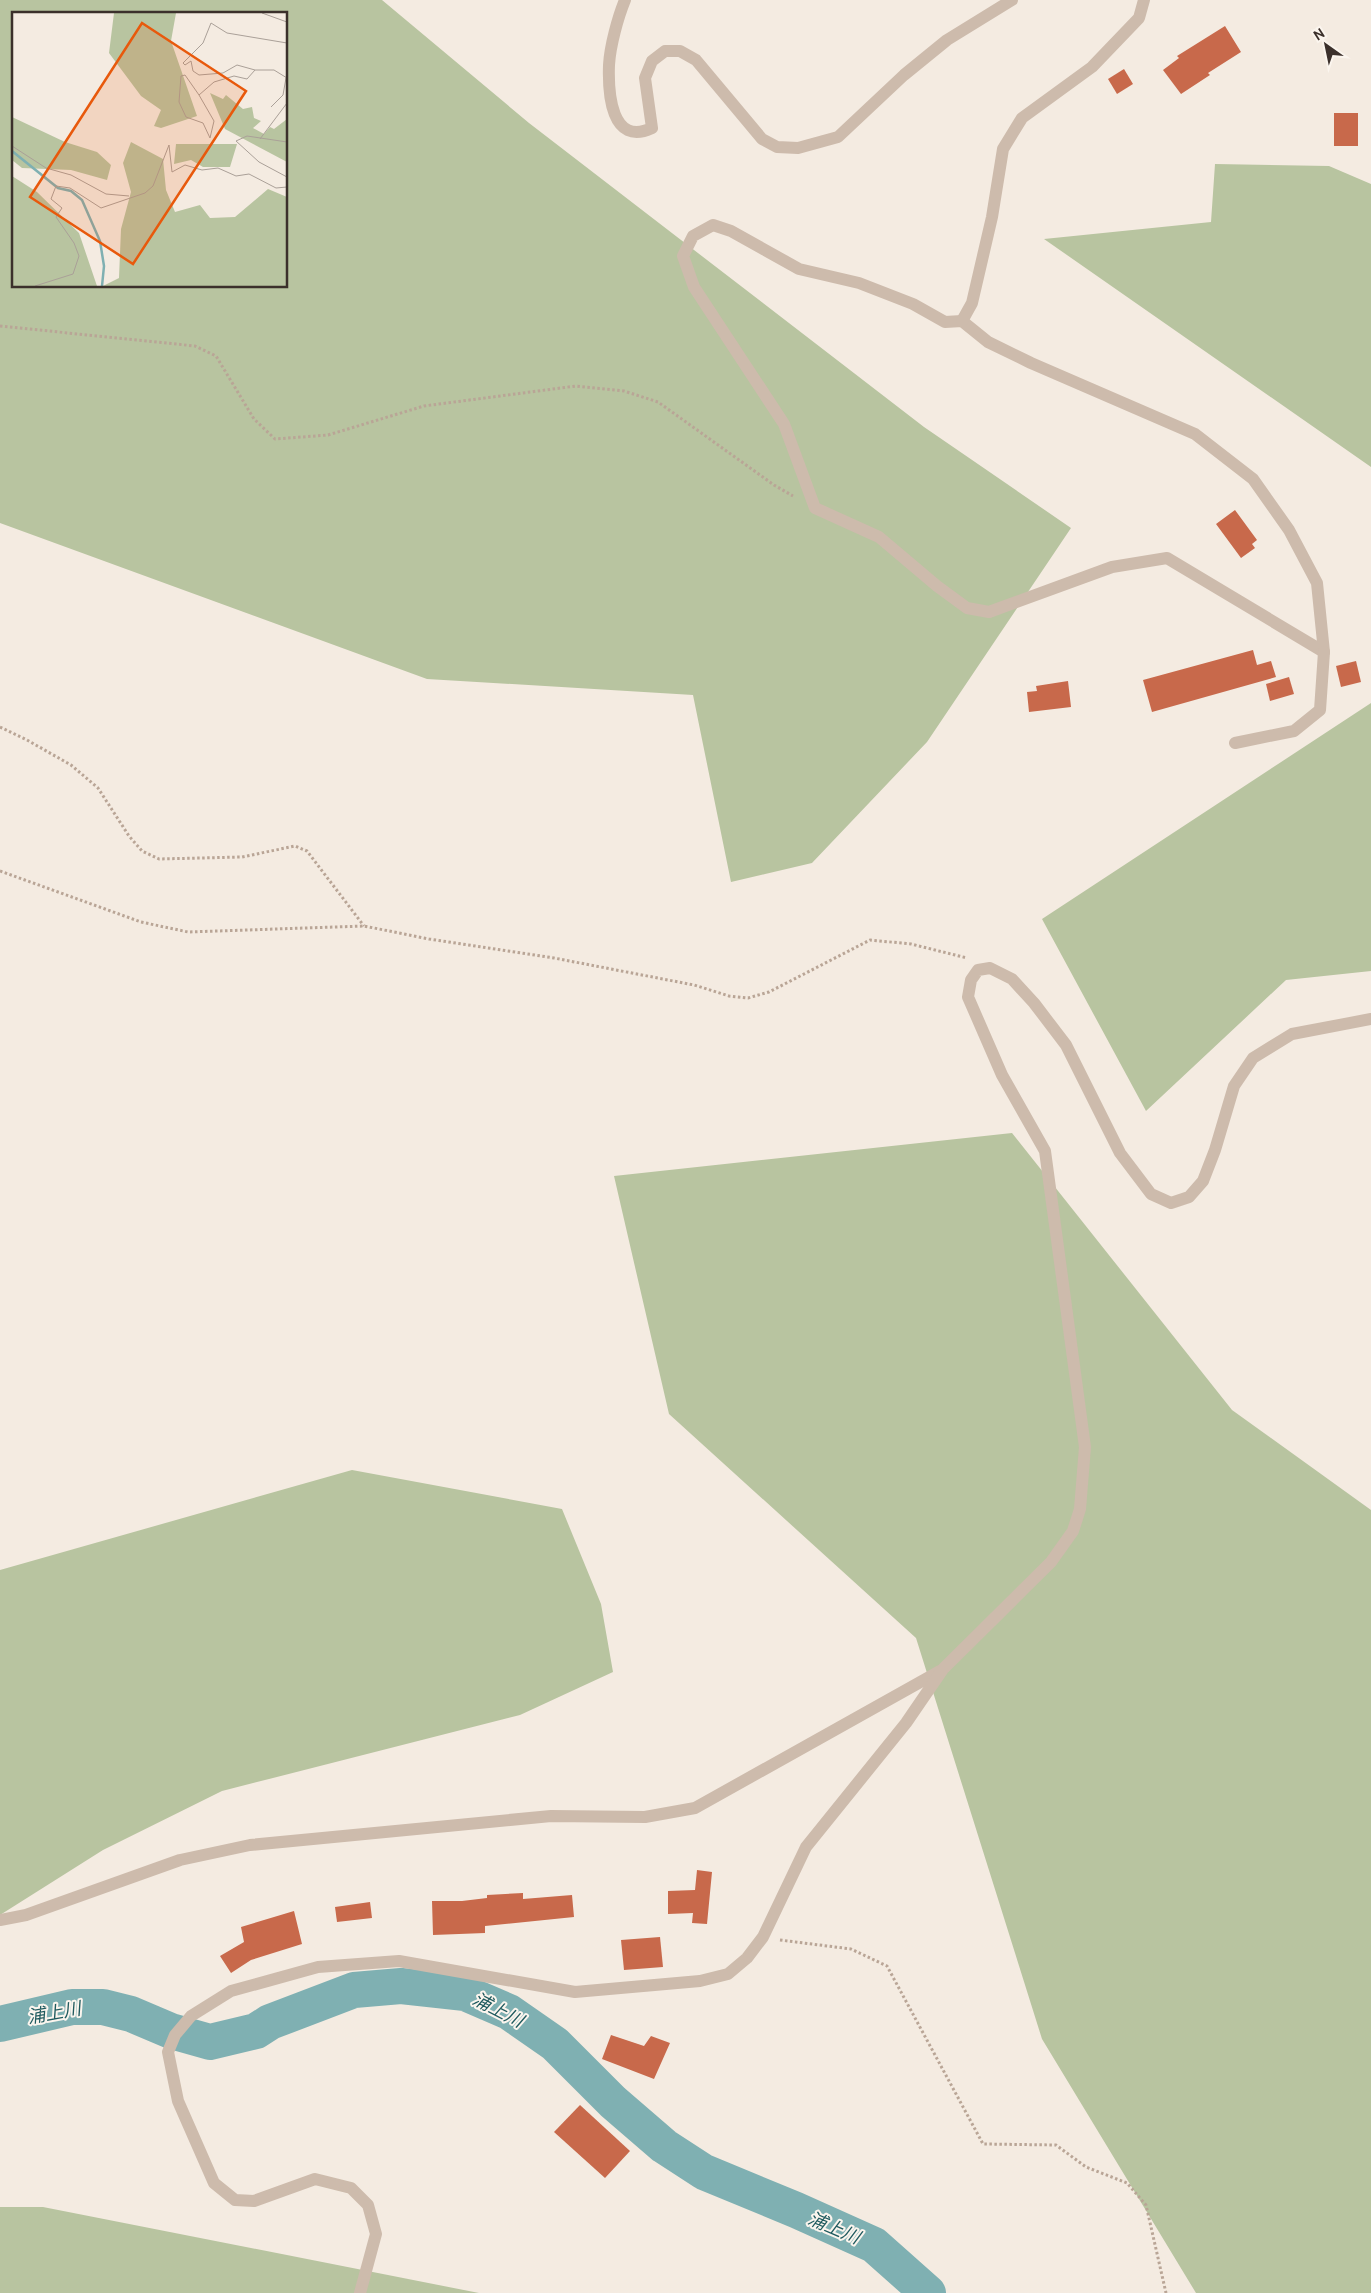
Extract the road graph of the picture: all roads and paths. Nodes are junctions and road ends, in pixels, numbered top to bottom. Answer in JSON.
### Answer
{"nodes":[{"id":1,"x":625,"y":0,"type":"edge"},
{"id":2,"x":1012,"y":0,"type":"edge"},
{"id":3,"x":1144,"y":0,"type":"edge"},
{"id":4,"x":962,"y":321,"type":"junction"},
{"id":5,"x":0,"y":326,"type":"edge"},
{"id":6,"x":814,"y":508,"type":"junction"},
{"id":7,"x":1324,"y":652,"type":"junction"},
{"id":8,"x":0,"y":727,"type":"edge"},
{"id":9,"x":1235,"y":743,"type":"dead end"},
{"id":10,"x":0,"y":871,"type":"edge"},
{"id":11,"x":364,"y":926,"type":"junction"},
{"id":12,"x":978,"y":970,"type":"junction"},
{"id":13,"x":1371,"y":1020,"type":"edge"},
{"id":14,"x":943,"y":1670,"type":"junction"},
{"id":15,"x":0,"y":1920,"type":"edge"},
{"id":16,"x":763,"y":1937,"type":"junction"},
{"id":17,"x":360,"y":2293,"type":"edge"},
{"id":18,"x":1166,"y":2293,"type":"edge"}],
"edges":[{"from":1,"to":2,"type":"street"},
{"from":3,"to":4,"type":"street"},
{"from":4,"to":6,"type":"street"},
{"from":4,"to":7,"type":"street"},
{"from":5,"to":6,"type":"path"},
{"from":6,"to":7,"type":"street"},
{"from":7,"to":9,"type":"street"},
{"from":8,"to":11,"type":"path"},
{"from":10,"to":11,"type":"path"},
{"from":11,"to":12,"type":"path"},
{"from":12,"to":13,"type":"street"},
{"from":12,"to":14,"type":"street"},
{"from":14,"to":15,"type":"street"},
{"from":14,"to":16,"type":"street"},
{"from":16,"to":17,"type":"street"},
{"from":16,"to":18,"type":"path"}]}
